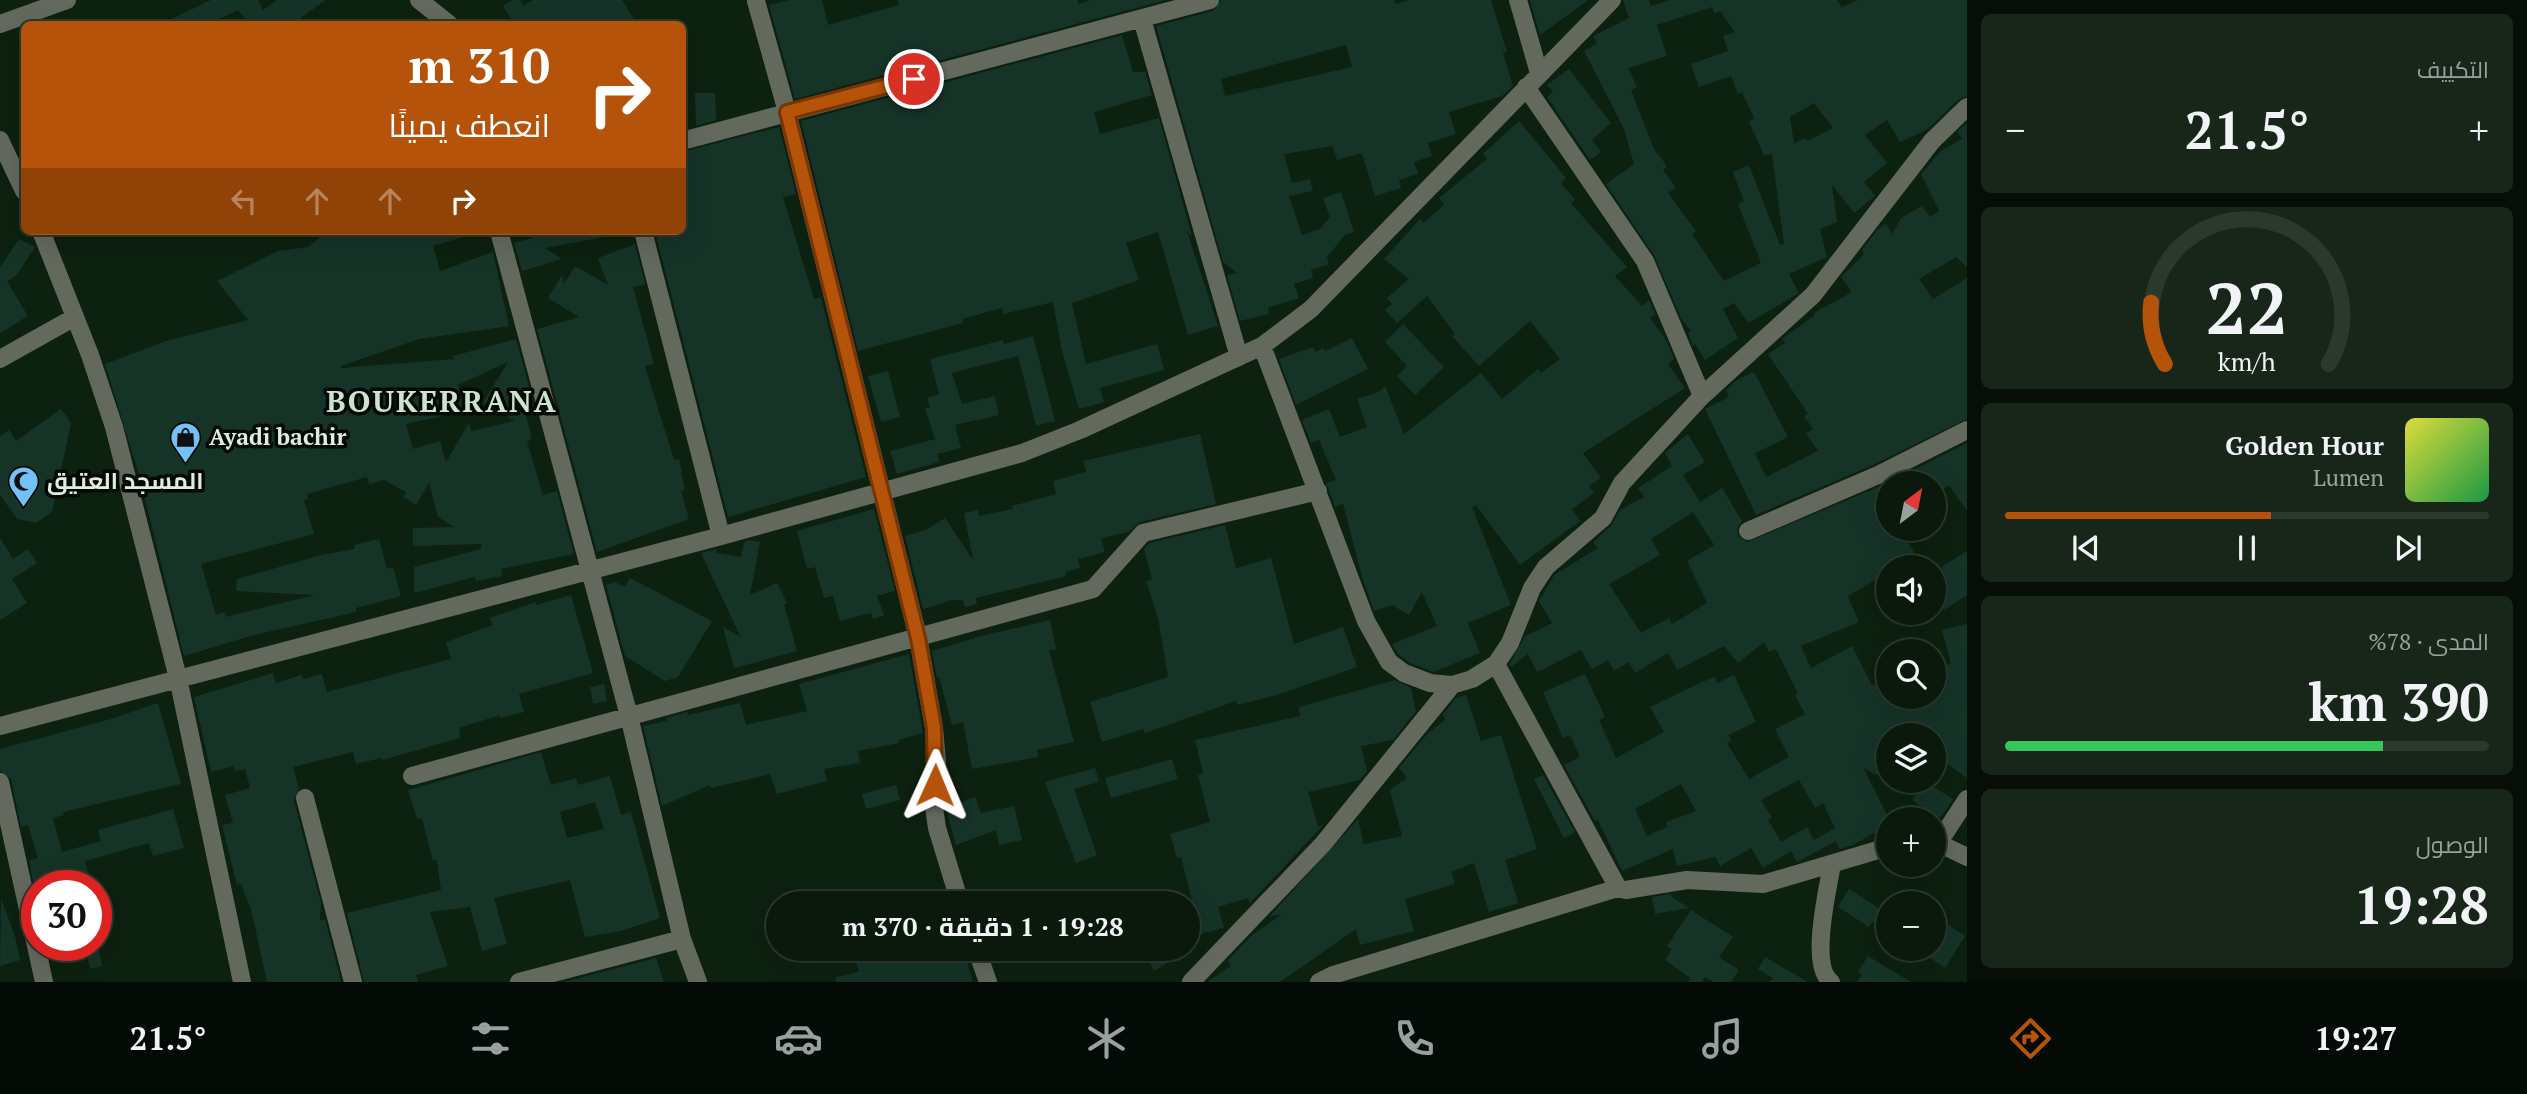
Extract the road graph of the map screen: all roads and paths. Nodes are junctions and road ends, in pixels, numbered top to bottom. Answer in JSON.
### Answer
{"nodes":[{"id":1,"x":66,"y":0,"type":"edge"},
{"id":2,"x":419,"y":0,"type":"edge"},
{"id":3,"x":1210,"y":0,"type":"edge"},
{"id":4,"x":1518,"y":0,"type":"edge"},
{"id":5,"x":1612,"y":0,"type":"edge"},
{"id":6,"x":757,"y":1,"type":"edge"},
{"id":7,"x":1142,"y":19,"type":"junction"},
{"id":8,"x":445,"y":21,"type":"edge"},
{"id":9,"x":0,"y":24,"type":"edge"},
{"id":10,"x":1539,"y":73,"type":"junction"},
{"id":11,"x":1526,"y":87,"type":"junction"},
{"id":12,"x":1967,"y":107,"type":"edge"},
{"id":13,"x":787,"y":112,"type":"junction"},
{"id":14,"x":0,"y":140,"type":"edge"},
{"id":15,"x":686,"y":140,"type":"edge"},
{"id":16,"x":21,"y":185,"type":"edge"},
{"id":17,"x":43,"y":235,"type":"edge"},
{"id":18,"x":500,"y":235,"type":"edge"},
{"id":19,"x":644,"y":235,"type":"edge"},
{"id":20,"x":75,"y":317,"type":"junction"},
{"id":21,"x":1262,"y":346,"type":"junction"},
{"id":22,"x":1239,"y":357,"type":"junction"},
{"id":23,"x":0,"y":359,"type":"edge"},
{"id":24,"x":1702,"y":396,"type":"junction"},
{"id":25,"x":1967,"y":430,"type":"edge"},
{"id":26,"x":1318,"y":491,"type":"junction"},
{"id":27,"x":880,"y":493,"type":"junction"},
{"id":28,"x":1748,"y":531,"type":"dead end"},
{"id":29,"x":721,"y":536,"type":"junction"},
{"id":30,"x":591,"y":570,"type":"junction"},
{"id":31,"x":918,"y":638,"type":"junction"},
{"id":32,"x":1496,"y":664,"type":"junction"},
{"id":33,"x":178,"y":678,"type":"junction"},
{"id":34,"x":1452,"y":685,"type":"junction"},
{"id":35,"x":629,"y":716,"type":"junction"},
{"id":36,"x":0,"y":726,"type":"edge"},
{"id":37,"x":412,"y":776,"type":"dead end"},
{"id":38,"x":0,"y":782,"type":"edge"},
{"id":39,"x":304,"y":798,"type":"dead end"},
{"id":40,"x":1967,"y":799,"type":"edge"},
{"id":41,"x":1946,"y":827,"type":"edge"},
{"id":42,"x":1946,"y":846,"type":"edge"},
{"id":43,"x":1876,"y":851,"type":"edge"},
{"id":44,"x":1967,"y":857,"type":"edge"},
{"id":45,"x":1832,"y":864,"type":"junction"},
{"id":46,"x":1618,"y":888,"type":"junction"},
{"id":47,"x":956,"y":891,"type":"edge"},
{"id":48,"x":682,"y":939,"type":"junction"},
{"id":49,"x":981,"y":961,"type":"edge"},
{"id":50,"x":44,"y":982,"type":"edge"},
{"id":51,"x":242,"y":982,"type":"edge"},
{"id":52,"x":353,"y":982,"type":"edge"},
{"id":53,"x":519,"y":982,"type":"edge"},
{"id":54,"x":698,"y":982,"type":"edge"},
{"id":55,"x":988,"y":982,"type":"edge"},
{"id":56,"x":1191,"y":982,"type":"edge"},
{"id":57,"x":1319,"y":982,"type":"edge"},
{"id":58,"x":1830,"y":982,"type":"edge"}],
"edges":[{"from":1,"to":9,"type":"street"},
{"from":2,"to":8,"type":"street"},
{"from":3,"to":7,"type":"street"},
{"from":4,"to":10,"type":"street"},
{"from":5,"to":10,"type":"street"},
{"from":6,"to":13,"type":"street"},
{"from":7,"to":13,"type":"street"},
{"from":7,"to":22,"type":"street"},
{"from":10,"to":11,"type":"street"},
{"from":11,"to":21,"type":"street"},
{"from":11,"to":24,"type":"street"},
{"from":12,"to":24,"type":"street"},
{"from":13,"to":15,"type":"street"},
{"from":13,"to":27,"type":"street"},
{"from":14,"to":16,"type":"street"},
{"from":17,"to":20,"type":"street"},
{"from":18,"to":30,"type":"street"},
{"from":19,"to":29,"type":"street"},
{"from":20,"to":23,"type":"street"},
{"from":20,"to":33,"type":"street"},
{"from":21,"to":22,"type":"street"},
{"from":21,"to":26,"type":"street"},
{"from":22,"to":27,"type":"street"},
{"from":24,"to":32,"type":"street"},
{"from":25,"to":28,"type":"street"},
{"from":26,"to":31,"type":"street"},
{"from":26,"to":34,"type":"street"},
{"from":27,"to":29,"type":"street"},
{"from":27,"to":31,"type":"street"},
{"from":29,"to":30,"type":"street"},
{"from":30,"to":33,"type":"street"},
{"from":30,"to":35,"type":"street"},
{"from":31,"to":35,"type":"street"},
{"from":31,"to":47,"type":"street"},
{"from":32,"to":34,"type":"street"},
{"from":32,"to":46,"type":"street"},
{"from":33,"to":36,"type":"street"},
{"from":33,"to":51,"type":"street"},
{"from":34,"to":56,"type":"street"},
{"from":35,"to":37,"type":"street"},
{"from":35,"to":48,"type":"street"},
{"from":38,"to":50,"type":"street"},
{"from":39,"to":52,"type":"street"},
{"from":40,"to":41,"type":"street"},
{"from":42,"to":44,"type":"street"},
{"from":43,"to":45,"type":"street"},
{"from":45,"to":46,"type":"street"},
{"from":45,"to":58,"type":"street"},
{"from":46,"to":57,"type":"street"},
{"from":48,"to":53,"type":"street"},
{"from":48,"to":54,"type":"street"},
{"from":49,"to":55,"type":"street"}]}
